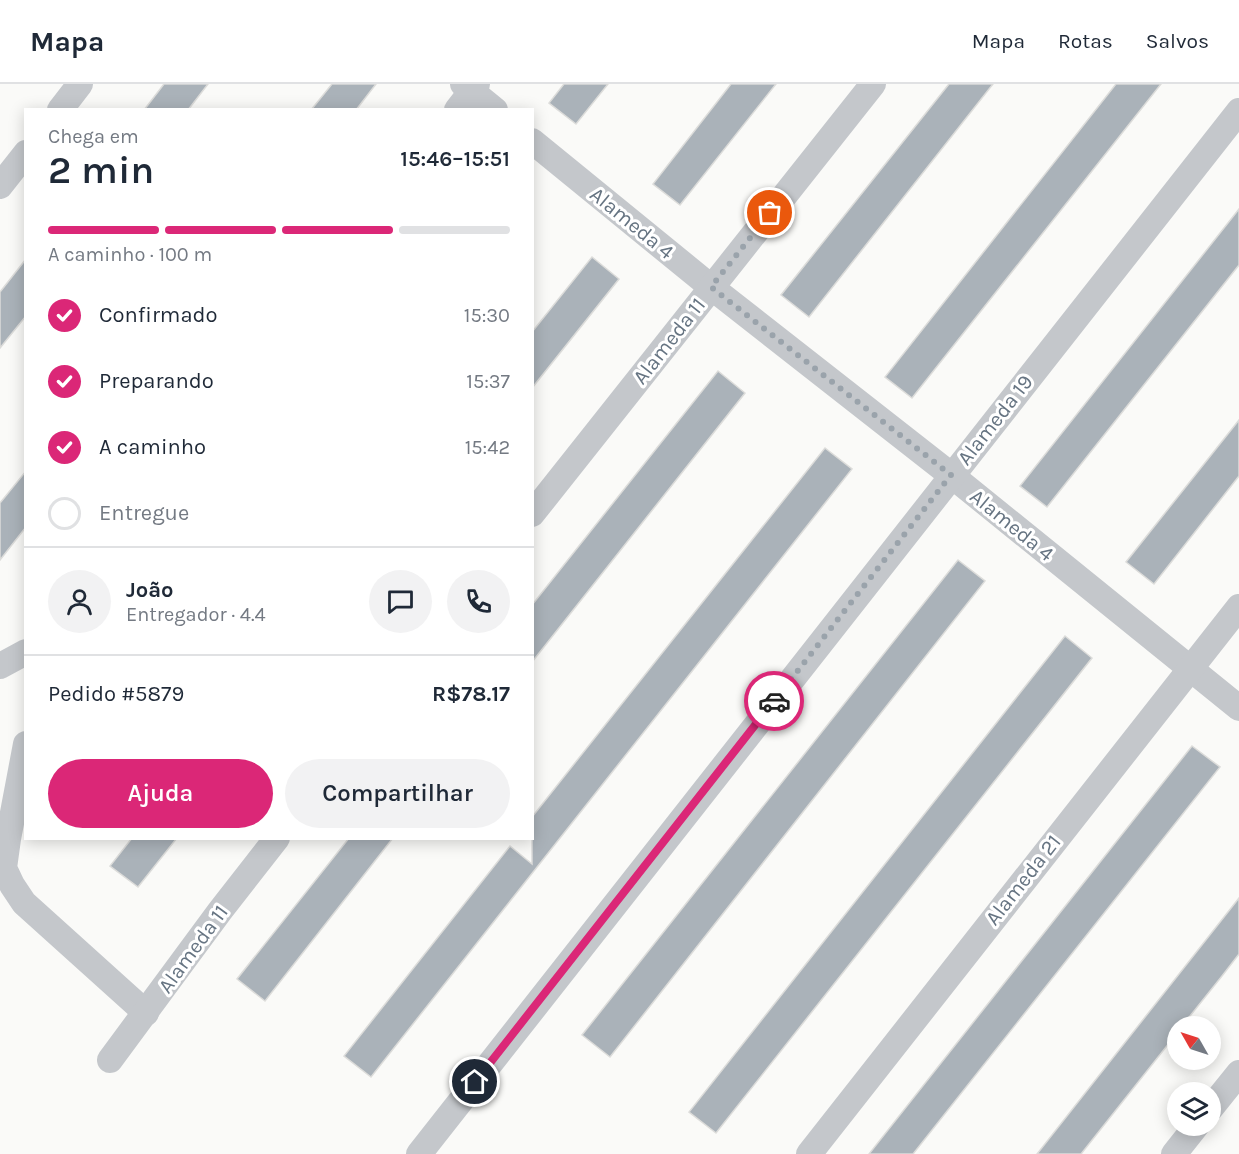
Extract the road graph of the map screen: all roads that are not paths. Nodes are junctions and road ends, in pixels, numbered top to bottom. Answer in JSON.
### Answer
{"nodes":[{"id":1,"x":80,"y":84,"type":"edge"},
{"id":2,"x":873,"y":84,"type":"edge"},
{"id":3,"x":467,"y":92,"type":"edge"},
{"id":4,"x":62,"y":108,"type":"edge"},
{"id":5,"x":492,"y":108,"type":"edge"},
{"id":6,"x":1239,"y":111,"type":"edge"},
{"id":7,"x":534,"y":143,"type":"edge"},
{"id":8,"x":24,"y":156,"type":"edge"},
{"id":9,"x":0,"y":186,"type":"edge"},
{"id":10,"x":711,"y":287,"type":"junction"},
{"id":11,"x":951,"y":475,"type":"junction"},
{"id":12,"x":534,"y":511,"type":"edge"},
{"id":13,"x":1239,"y":607,"type":"edge"},
{"id":14,"x":24,"y":653,"type":"edge"},
{"id":15,"x":0,"y":666,"type":"edge"},
{"id":16,"x":1189,"y":669,"type":"junction"},
{"id":17,"x":1239,"y":708,"type":"edge"},
{"id":18,"x":24,"y":754,"type":"edge"},
{"id":19,"x":275,"y":840,"type":"edge"},
{"id":20,"x":146,"y":1013,"type":"junction"},
{"id":21,"x":110,"y":1060,"type":"dead end"},
{"id":22,"x":1239,"y":1073,"type":"edge"},
{"id":23,"x":1221,"y":1095,"type":"edge"},
{"id":24,"x":1188,"y":1136,"type":"edge"},
{"id":25,"x":418,"y":1154,"type":"edge"},
{"id":26,"x":809,"y":1154,"type":"edge"},
{"id":27,"x":1174,"y":1154,"type":"edge"}],
"edges":[{"from":1,"to":4,"type":"street"},
{"from":2,"to":10,"type":"street","name":"Alameda 11"},
{"from":3,"to":5,"type":"street"},
{"from":6,"to":11,"type":"street","name":"Alameda 19"},
{"from":7,"to":10,"type":"street","name":"Alameda 4"},
{"from":8,"to":9,"type":"street"},
{"from":10,"to":11,"type":"street","name":"Alameda 4"},
{"from":10,"to":12,"type":"street","name":"Alameda 11"},
{"from":11,"to":16,"type":"street","name":"Alameda 4"},
{"from":11,"to":25,"type":"street","name":"Alameda 19"},
{"from":13,"to":16,"type":"street","name":"Alameda 21"},
{"from":14,"to":15,"type":"street"},
{"from":16,"to":17,"type":"street","name":"Alameda 4"},
{"from":16,"to":26,"type":"street","name":"Alameda 21"},
{"from":18,"to":20,"type":"street"},
{"from":19,"to":20,"type":"street","name":"Alameda 11"},
{"from":20,"to":21,"type":"street","name":"Alameda 11"},
{"from":22,"to":23,"type":"street"},
{"from":24,"to":27,"type":"street"}]}
